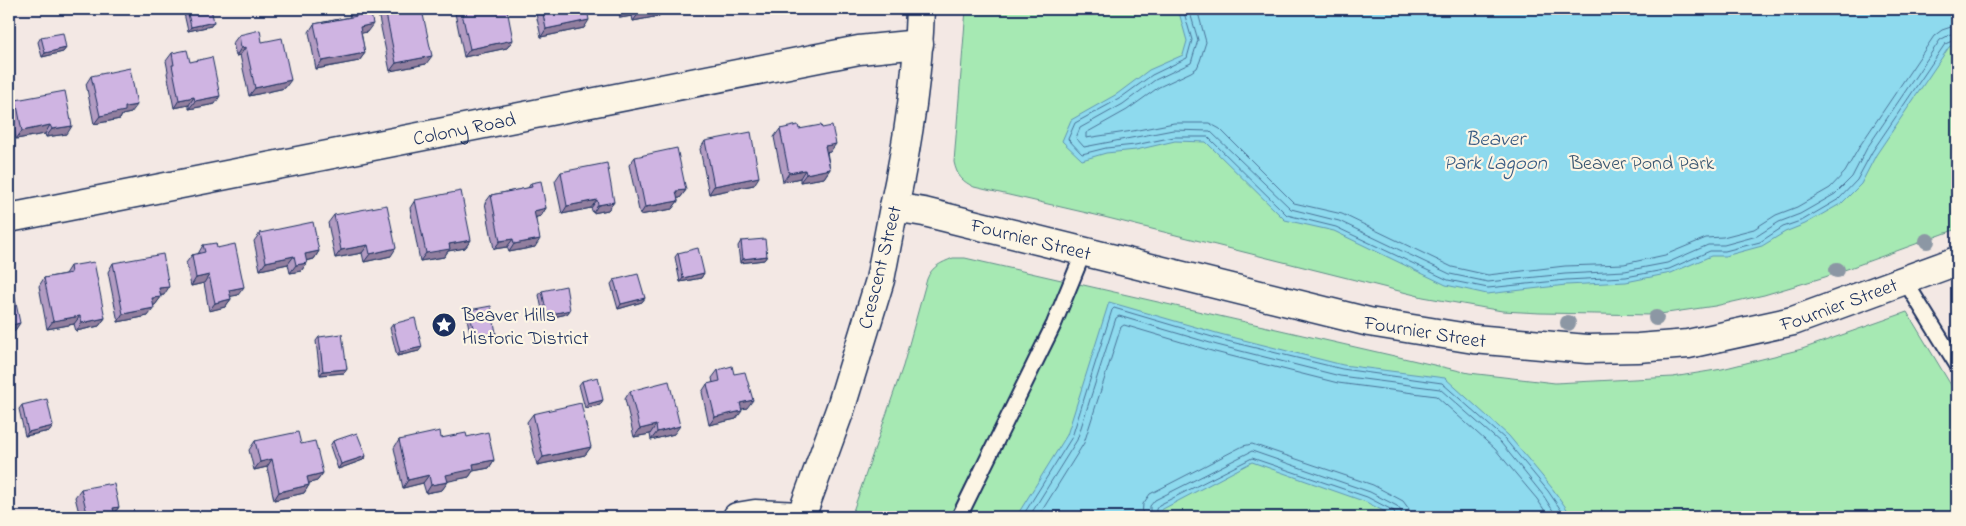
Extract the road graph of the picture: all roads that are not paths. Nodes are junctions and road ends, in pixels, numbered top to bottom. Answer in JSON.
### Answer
{"nodes":[{"id":1,"x":920,"y":9,"type":"edge"},
{"id":2,"x":919,"y":44,"type":"junction"},
{"id":3,"x":894,"y":207,"type":"junction"},
{"id":4,"x":9,"y":218,"type":"edge"},
{"id":5,"x":1084,"y":252,"type":"junction"},
{"id":6,"x":1957,"y":261,"type":"edge"},
{"id":7,"x":1905,"y":281,"type":"junction"},
{"id":8,"x":1957,"y":365,"type":"edge"},
{"id":9,"x":737,"y":517,"type":"edge"},
{"id":10,"x":801,"y":517,"type":"edge"},
{"id":11,"x":958,"y":517,"type":"edge"}],
"edges":[{"from":1,"to":2,"type":"street","name":"Crescent Street"},
{"from":2,"to":3,"type":"street","name":"Crescent Street"},
{"from":2,"to":4,"type":"street","name":"Colony Road"},
{"from":3,"to":5,"type":"street","name":"Fournier Street"},
{"from":3,"to":10,"type":"street","name":"Crescent Street"},
{"from":5,"to":7,"type":"street","name":"Fournier Street"},
{"from":5,"to":11,"type":"lane"},
{"from":6,"to":7,"type":"street","name":"Fournier Street"},
{"from":7,"to":8,"type":"lane"},
{"from":9,"to":10,"type":"street"}]}
